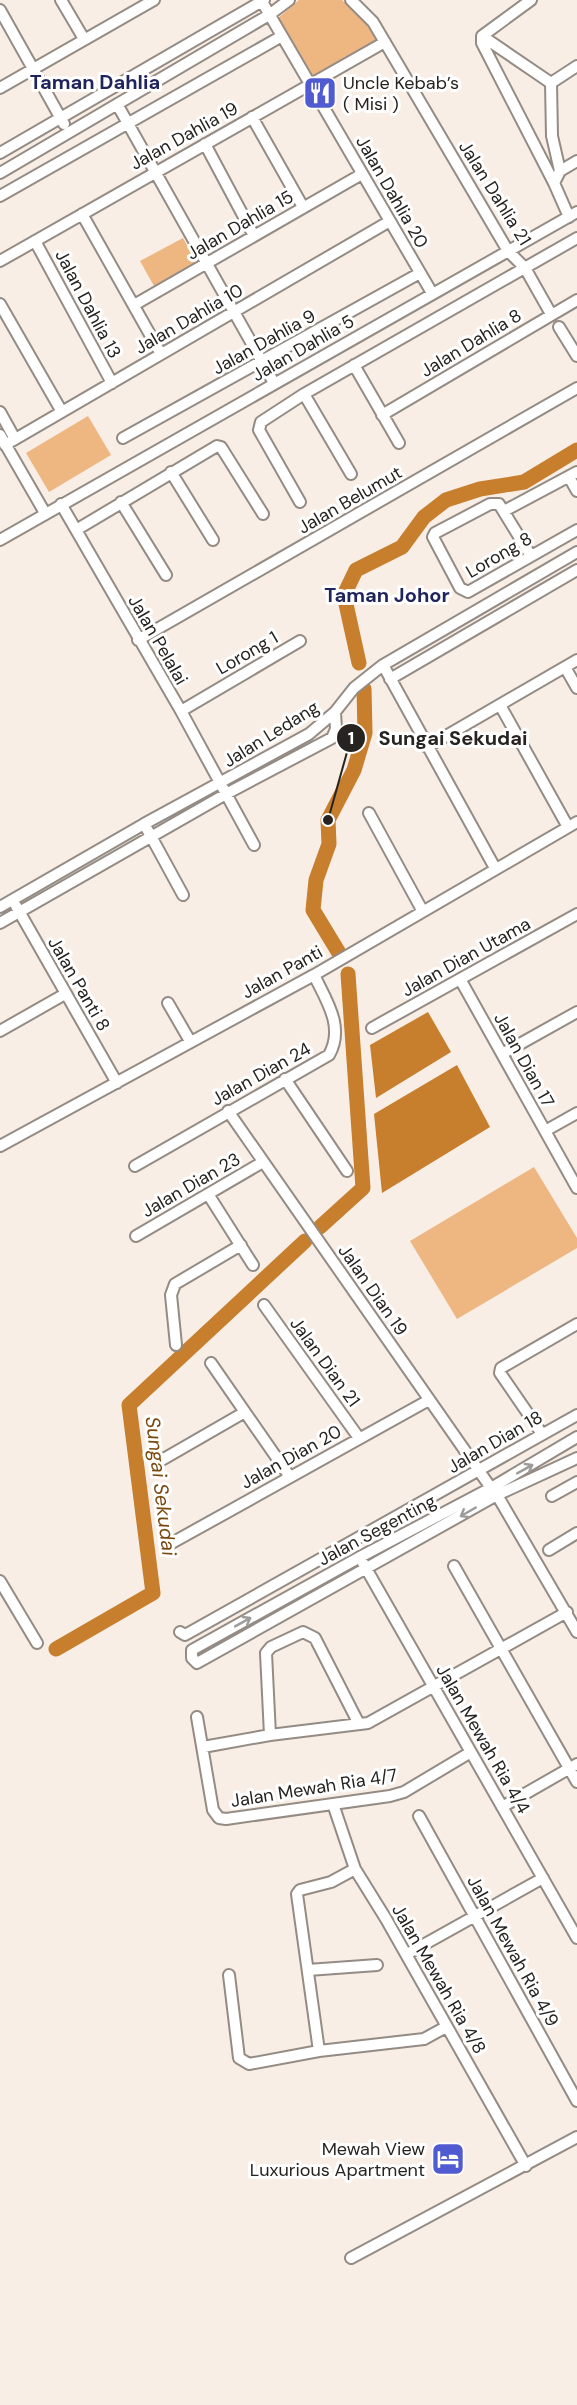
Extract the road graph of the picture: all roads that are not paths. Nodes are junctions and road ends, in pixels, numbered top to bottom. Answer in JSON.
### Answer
{"nodes":[{"id":1,"x":61,"y":0,"type":"edge"},
{"id":2,"x":130,"y":0,"type":"edge"},
{"id":3,"x":154,"y":0,"type":"edge"},
{"id":4,"x":289,"y":0,"type":"edge"},
{"id":5,"x":351,"y":0,"type":"edge"},
{"id":6,"x":531,"y":0,"type":"edge"},
{"id":7,"x":262,"y":1,"type":"edge"},
{"id":8,"x":0,"y":10,"type":"edge"},
{"id":9,"x":136,"y":10,"type":"junction"},
{"id":10,"x":269,"y":15,"type":"junction"},
{"id":11,"x":282,"y":36,"type":"junction"},
{"id":12,"x":482,"y":36,"type":"junction"},
{"id":13,"x":84,"y":39,"type":"junction"},
{"id":14,"x":385,"y":42,"type":"junction"},
{"id":15,"x":577,"y":66,"type":"edge"},
{"id":16,"x":33,"y":68,"type":"junction"},
{"id":17,"x":551,"y":83,"type":"junction"},
{"id":18,"x":310,"y":85,"type":"junction"},
{"id":19,"x":0,"y":88,"type":"edge"},
{"id":20,"x":117,"y":104,"type":"junction"},
{"id":21,"x":252,"y":117,"type":"junction"},
{"id":22,"x":61,"y":118,"type":"junction"},
{"id":23,"x":128,"y":124,"type":"junction"},
{"id":24,"x":69,"y":132,"type":"junction"},
{"id":25,"x":205,"y":144,"type":"junction"},
{"id":26,"x":0,"y":153,"type":"edge"},
{"id":27,"x":577,"y":160,"type":"edge"},
{"id":28,"x":560,"y":171,"type":"junction"},
{"id":29,"x":0,"y":172,"type":"edge"},
{"id":30,"x":155,"y":172,"type":"junction"},
{"id":31,"x":362,"y":174,"type":"junction"},
{"id":32,"x":554,"y":183,"type":"junction"},
{"id":33,"x":0,"y":196,"type":"edge"},
{"id":34,"x":303,"y":207,"type":"junction"},
{"id":35,"x":82,"y":214,"type":"junction"},
{"id":36,"x":573,"y":214,"type":"edge"},
{"id":37,"x":390,"y":221,"type":"junction"},
{"id":38,"x":254,"y":236,"type":"junction"},
{"id":39,"x":577,"y":238,"type":"edge"},
{"id":40,"x":35,"y":241,"type":"junction"},
{"id":41,"x":508,"y":251,"type":"junction"},
{"id":42,"x":0,"y":261,"type":"edge"},
{"id":43,"x":207,"y":263,"type":"junction"},
{"id":44,"x":525,"y":268,"type":"junction"},
{"id":45,"x":420,"y":273,"type":"junction"},
{"id":46,"x":432,"y":293,"type":"junction"},
{"id":47,"x":577,"y":300,"type":"edge"},
{"id":48,"x":0,"y":304,"type":"edge"},
{"id":49,"x":135,"y":305,"type":"junction"},
{"id":50,"x":234,"y":312,"type":"junction"},
{"id":51,"x":551,"y":314,"type":"junction"},
{"id":52,"x":559,"y":327,"type":"dead end"},
{"id":53,"x":161,"y":354,"type":"junction"},
{"id":54,"x":577,"y":356,"type":"edge"},
{"id":55,"x":263,"y":363,"type":"junction"},
{"id":56,"x":354,"y":365,"type":"junction"},
{"id":57,"x":112,"y":383,"type":"junction"},
{"id":58,"x":274,"y":383,"type":"junction"},
{"id":59,"x":577,"y":388,"type":"edge"},
{"id":60,"x":304,"y":393,"type":"junction"},
{"id":61,"x":0,"y":412,"type":"edge"},
{"id":62,"x":62,"y":412,"type":"junction"},
{"id":63,"x":382,"y":415,"type":"junction"},
{"id":64,"x":123,"y":438,"type":"dead end"},
{"id":65,"x":7,"y":440,"type":"edge"},
{"id":66,"x":399,"y":443,"type":"dead end"},
{"id":67,"x":171,"y":472,"type":"junction"},
{"id":68,"x":351,"y":474,"type":"dead end"},
{"id":69,"x":573,"y":475,"type":"edge"},
{"id":70,"x":577,"y":491,"type":"edge"},
{"id":71,"x":122,"y":502,"type":"junction"},
{"id":72,"x":300,"y":502,"type":"dead end"},
{"id":73,"x":61,"y":504,"type":"junction"},
{"id":74,"x":501,"y":508,"type":"junction"},
{"id":75,"x":45,"y":513,"type":"junction"},
{"id":76,"x":263,"y":514,"type":"dead end"},
{"id":77,"x":76,"y":530,"type":"junction"},
{"id":78,"x":577,"y":530,"type":"edge"},
{"id":79,"x":0,"y":540,"type":"edge"},
{"id":80,"x":213,"y":540,"type":"dead end"},
{"id":81,"x":577,"y":552,"type":"edge"},
{"id":82,"x":531,"y":556,"type":"junction"},
{"id":83,"x":555,"y":565,"type":"junction"},
{"id":84,"x":577,"y":570,"type":"edge"},
{"id":85,"x":166,"y":575,"type":"dead end"},
{"id":86,"x":561,"y":579,"type":"junction"},
{"id":87,"x":138,"y":640,"type":"junction"},
{"id":88,"x":300,"y":641,"type":"dead end"},
{"id":89,"x":577,"y":660,"type":"edge"},
{"id":90,"x":383,"y":664,"type":"junction"},
{"id":91,"x":565,"y":667,"type":"junction"},
{"id":92,"x":390,"y":679,"type":"junction"},
{"id":93,"x":577,"y":687,"type":"edge"},
{"id":94,"x":500,"y":705,"type":"junction"},
{"id":95,"x":181,"y":711,"type":"junction"},
{"id":96,"x":335,"y":712,"type":"junction"},
{"id":97,"x":427,"y":747,"type":"junction"},
{"id":98,"x":223,"y":789,"type":"junction"},
{"id":99,"x":369,"y":813,"type":"dead end"},
{"id":100,"x":144,"y":824,"type":"junction"},
{"id":101,"x":572,"y":824,"type":"edge"},
{"id":102,"x":150,"y":836,"type":"junction"},
{"id":103,"x":254,"y":845,"type":"dead end"},
{"id":104,"x":495,"y":868,"type":"junction"},
{"id":105,"x":183,"y":895,"type":"dead end"},
{"id":106,"x":13,"y":901,"type":"junction"},
{"id":107,"x":0,"y":908,"type":"edge"},
{"id":108,"x":422,"y":910,"type":"junction"},
{"id":109,"x":19,"y":912,"type":"junction"},
{"id":110,"x":577,"y":914,"type":"edge"},
{"id":111,"x":0,"y":922,"type":"edge"},
{"id":112,"x":314,"y":975,"type":"junction"},
{"id":113,"x":460,"y":979,"type":"junction"},
{"id":114,"x":65,"y":994,"type":"junction"},
{"id":115,"x":168,"y":1003,"type":"dead end"},
{"id":116,"x":577,"y":1012,"type":"edge"},
{"id":117,"x":372,"y":1028,"type":"dead end"},
{"id":118,"x":0,"y":1031,"type":"edge"},
{"id":119,"x":190,"y":1041,"type":"junction"},
{"id":120,"x":502,"y":1054,"type":"junction"},
{"id":121,"x":285,"y":1079,"type":"junction"},
{"id":122,"x":117,"y":1083,"type":"junction"},
{"id":123,"x":228,"y":1111,"type":"junction"},
{"id":124,"x":577,"y":1113,"type":"edge"},
{"id":125,"x":545,"y":1131,"type":"junction"},
{"id":126,"x":0,"y":1146,"type":"edge"},
{"id":127,"x":263,"y":1162,"type":"junction"},
{"id":128,"x":135,"y":1166,"type":"dead end"},
{"id":129,"x":347,"y":1171,"type":"dead end"},
{"id":130,"x":577,"y":1188,"type":"edge"},
{"id":131,"x":208,"y":1194,"type":"junction"},
{"id":132,"x":136,"y":1236,"type":"dead end"},
{"id":133,"x":241,"y":1245,"type":"junction"},
{"id":134,"x":253,"y":1266,"type":"dead end"},
{"id":135,"x":264,"y":1305,"type":"dead end"},
{"id":136,"x":577,"y":1324,"type":"edge"},
{"id":137,"x":176,"y":1345,"type":"dead end"},
{"id":138,"x":211,"y":1363,"type":"dead end"},
{"id":139,"x":429,"y":1400,"type":"junction"},
{"id":140,"x":245,"y":1412,"type":"junction"},
{"id":141,"x":577,"y":1415,"type":"edge"},
{"id":142,"x":542,"y":1434,"type":"junction"},
{"id":143,"x":577,"y":1437,"type":"edge"},
{"id":144,"x":359,"y":1438,"type":"junction"},
{"id":145,"x":577,"y":1458,"type":"edge"},
{"id":146,"x":160,"y":1461,"type":"dead end"},
{"id":147,"x":478,"y":1471,"type":"junction"},
{"id":148,"x":290,"y":1477,"type":"junction"},
{"id":149,"x":577,"y":1482,"type":"edge"},
{"id":150,"x":494,"y":1492,"type":"junction"},
{"id":151,"x":552,"y":1496,"type":"dead end"},
{"id":152,"x":577,"y":1533,"type":"edge"},
{"id":153,"x":170,"y":1544,"type":"dead end"},
{"id":154,"x":549,"y":1550,"type":"dead end"},
{"id":155,"x":360,"y":1557,"type":"junction"},
{"id":156,"x":454,"y":1566,"type":"dead end"},
{"id":157,"x":367,"y":1569,"type":"junction"},
{"id":158,"x":0,"y":1581,"type":"edge"},
{"id":159,"x":567,"y":1612,"type":"junction"},
{"id":160,"x":180,"y":1632,"type":"dead end"},
{"id":161,"x":577,"y":1632,"type":"edge"},
{"id":162,"x":37,"y":1643,"type":"dead end"},
{"id":163,"x":501,"y":1649,"type":"junction"},
{"id":164,"x":434,"y":1686,"type":"junction"},
{"id":165,"x":197,"y":1717,"type":"dead end"},
{"id":166,"x":359,"y":1724,"type":"junction"},
{"id":167,"x":270,"y":1735,"type":"junction"},
{"id":168,"x":203,"y":1747,"type":"junction"},
{"id":169,"x":471,"y":1752,"type":"junction"},
{"id":170,"x":573,"y":1766,"type":"edge"},
{"id":171,"x":577,"y":1782,"type":"edge"},
{"id":172,"x":333,"y":1804,"type":"junction"},
{"id":173,"x":502,"y":1807,"type":"junction"},
{"id":174,"x":419,"y":1816,"type":"dead end"},
{"id":175,"x":355,"y":1869,"type":"junction"},
{"id":176,"x":543,"y":1878,"type":"junction"},
{"id":177,"x":475,"y":1916,"type":"junction"},
{"id":178,"x":577,"y":1938,"type":"edge"},
{"id":179,"x":407,"y":1954,"type":"junction"},
{"id":180,"x":377,"y":1965,"type":"dead end"},
{"id":181,"x":308,"y":1970,"type":"junction"},
{"id":182,"x":229,"y":1975,"type":"dead end"},
{"id":183,"x":446,"y":2027,"type":"junction"},
{"id":184,"x":319,"y":2050,"type":"junction"},
{"id":185,"x":577,"y":2102,"type":"edge"},
{"id":186,"x":577,"y":2136,"type":"edge"},
{"id":187,"x":526,"y":2166,"type":"junction"},
{"id":188,"x":351,"y":2258,"type":"dead end"}],
"edges":[{"from":1,"to":13,"type":"street"},
{"from":2,"to":9,"type":"street"},
{"from":3,"to":9,"type":"street"},
{"from":4,"to":10,"type":"street"},
{"from":5,"to":14,"type":"street","name":"Jalan Dahlia 21"},
{"from":6,"to":12,"type":"street"},
{"from":7,"to":10,"type":"street","name":"Jalan Dahlia 20"},
{"from":7,"to":22,"type":"street"},
{"from":8,"to":16,"type":"street"},
{"from":9,"to":13,"type":"street"},
{"from":10,"to":11,"type":"street","name":"Jalan Dahlia 20"},
{"from":10,"to":20,"type":"street"},
{"from":11,"to":18,"type":"street","name":"Jalan Dahlia 20"},
{"from":11,"to":23,"type":"street"},
{"from":12,"to":17,"type":"street"},
{"from":12,"to":32,"type":"street"},
{"from":13,"to":16,"type":"street"},
{"from":14,"to":18,"type":"street","name":"Jalan Dahlia 19"},
{"from":14,"to":41,"type":"street","name":"Jalan Dahlia 21"},
{"from":15,"to":17,"type":"street"},
{"from":16,"to":19,"type":"street"},
{"from":16,"to":22,"type":"street"},
{"from":17,"to":28,"type":"street"},
{"from":18,"to":21,"type":"street","name":"Jalan Dahlia 19"},
{"from":18,"to":31,"type":"street","name":"Jalan Dahlia 20"},
{"from":20,"to":23,"type":"street"},
{"from":20,"to":24,"type":"street"},
{"from":21,"to":25,"type":"street","name":"Jalan Dahlia 19"},
{"from":21,"to":34,"type":"street"},
{"from":22,"to":24,"type":"street"},
{"from":22,"to":26,"type":"street"},
{"from":23,"to":30,"type":"street"},
{"from":23,"to":33,"type":"street"},
{"from":24,"to":29,"type":"street"},
{"from":25,"to":30,"type":"street","name":"Jalan Dahlia 19"},
{"from":25,"to":38,"type":"street"},
{"from":27,"to":28,"type":"street"},
{"from":28,"to":32,"type":"street"},
{"from":30,"to":35,"type":"street","name":"Jalan Dahlia 19"},
{"from":30,"to":43,"type":"street"},
{"from":31,"to":34,"type":"street","name":"Jalan Dahlia 15"},
{"from":31,"to":37,"type":"street","name":"Jalan Dahlia 20"},
{"from":32,"to":36,"type":"street"},
{"from":34,"to":38,"type":"street","name":"Jalan Dahlia 15"},
{"from":35,"to":40,"type":"street","name":"Jalan Dahlia 19"},
{"from":35,"to":49,"type":"street"},
{"from":36,"to":41,"type":"street","name":"Jalan Dahlia 5"},
{"from":37,"to":45,"type":"street","name":"Jalan Dahlia 20"},
{"from":37,"to":50,"type":"street","name":"Jalan Dahlia 10"},
{"from":38,"to":43,"type":"street","name":"Jalan Dahlia 15"},
{"from":39,"to":44,"type":"street"},
{"from":40,"to":42,"type":"street","name":"Jalan Dahlia 19"},
{"from":40,"to":57,"type":"street","name":"Jalan Dahlia 13"},
{"from":41,"to":44,"type":"street","name":"Jalan Dahlia 21"},
{"from":41,"to":46,"type":"street","name":"Jalan Dahlia 5"},
{"from":43,"to":49,"type":"street","name":"Jalan Dahlia 15"},
{"from":43,"to":50,"type":"street"},
{"from":44,"to":51,"type":"street","name":"Jalan Dahlia 21"},
{"from":44,"to":56,"type":"street"},
{"from":45,"to":46,"type":"street","name":"Jalan Dahlia 20"},
{"from":45,"to":55,"type":"street","name":"Jalan Dahlia 9"},
{"from":46,"to":58,"type":"street","name":"Jalan Dahlia 5"},
{"from":47,"to":51,"type":"street","name":"Jalan Dahlia 8"},
{"from":48,"to":62,"type":"street"},
{"from":49,"to":53,"type":"street"},
{"from":50,"to":53,"type":"street","name":"Jalan Dahlia 10"},
{"from":50,"to":55,"type":"street"},
{"from":51,"to":63,"type":"street","name":"Jalan Dahlia 8"},
{"from":52,"to":54,"type":"street"},
{"from":53,"to":57,"type":"street","name":"Jalan Dahlia 10"},
{"from":55,"to":58,"type":"street"},
{"from":55,"to":64,"type":"street","name":"Jalan Dahlia 9"},
{"from":56,"to":60,"type":"street"},
{"from":56,"to":63,"type":"street"},
{"from":57,"to":62,"type":"street","name":"Jalan Dahlia 10"},
{"from":58,"to":73,"type":"street","name":"Jalan Dahlia 5"},
{"from":59,"to":87,"type":"street","name":"Jalan Belumut"},
{"from":60,"to":68,"type":"street"},
{"from":60,"to":72,"type":"street"},
{"from":61,"to":65,"type":"street"},
{"from":62,"to":65,"type":"street","name":"Jalan Dahlia 10"},
{"from":63,"to":66,"type":"street"},
{"from":65,"to":75,"type":"street"},
{"from":67,"to":71,"type":"street"},
{"from":67,"to":76,"type":"street"},
{"from":67,"to":80,"type":"street"},
{"from":69,"to":70,"type":"street"},
{"from":69,"to":74,"type":"street"},
{"from":71,"to":77,"type":"street"},
{"from":71,"to":85,"type":"street"},
{"from":73,"to":75,"type":"street","name":"Jalan Dahlia 5"},
{"from":73,"to":77,"type":"street","name":"Jalan Pelalai"},
{"from":74,"to":82,"type":"street"},
{"from":74,"to":82,"type":"street","name":"Lorong 8"},
{"from":75,"to":79,"type":"street","name":"Jalan Dahlia 5"},
{"from":77,"to":87,"type":"street","name":"Jalan Pelalai"},
{"from":78,"to":82,"type":"street","name":"Lorong 8"},
{"from":81,"to":83,"type":"street","name":"Jalan Ledang"},
{"from":83,"to":86,"type":"street"},
{"from":83,"to":90,"type":"street","name":"Jalan Ledang"},
{"from":84,"to":86,"type":"street"},
{"from":86,"to":92,"type":"street"},
{"from":87,"to":95,"type":"street","name":"Jalan Pelalai"},
{"from":88,"to":95,"type":"street","name":"Lorong 1"},
{"from":89,"to":91,"type":"street"},
{"from":90,"to":92,"type":"street"},
{"from":90,"to":96,"type":"street","name":"Jalan Ledang"},
{"from":91,"to":93,"type":"street"},
{"from":91,"to":94,"type":"street"},
{"from":92,"to":97,"type":"street"},
{"from":94,"to":97,"type":"street"},
{"from":94,"to":101,"type":"street"},
{"from":95,"to":98,"type":"street","name":"Jalan Pelalai"},
{"from":96,"to":98,"type":"street","name":"Jalan Ledang"},
{"from":96,"to":98,"type":"street"},
{"from":97,"to":104,"type":"street"},
{"from":98,"to":100,"type":"street","name":"Jalan Ledang"},
{"from":98,"to":102,"type":"street"},
{"from":98,"to":103,"type":"street","name":"Jalan Pelalai"},
{"from":99,"to":108,"type":"street"},
{"from":100,"to":102,"type":"street"},
{"from":100,"to":106,"type":"street","name":"Jalan Ledang"},
{"from":101,"to":104,"type":"street","name":"Jalan Panti"},
{"from":102,"to":105,"type":"street"},
{"from":102,"to":109,"type":"street"},
{"from":104,"to":108,"type":"street","name":"Jalan Panti"},
{"from":106,"to":107,"type":"street","name":"Jalan Ledang"},
{"from":106,"to":109,"type":"street","name":"Jalan Panti 8"},
{"from":108,"to":112,"type":"street","name":"Jalan Panti"},
{"from":109,"to":111,"type":"street"},
{"from":109,"to":114,"type":"street","name":"Jalan Panti 8"},
{"from":110,"to":113,"type":"street","name":"Jalan Dian Utama"},
{"from":112,"to":119,"type":"street","name":"Jalan Panti"},
{"from":112,"to":121,"type":"street","name":"Jalan Dian 24"},
{"from":113,"to":117,"type":"street","name":"Jalan Dian Utama"},
{"from":113,"to":120,"type":"street","name":"Jalan Dian 17"},
{"from":114,"to":118,"type":"street"},
{"from":114,"to":122,"type":"street","name":"Jalan Panti 8"},
{"from":115,"to":119,"type":"street"},
{"from":116,"to":120,"type":"street"},
{"from":119,"to":122,"type":"street","name":"Jalan Panti"},
{"from":120,"to":125,"type":"street","name":"Jalan Dian 17"},
{"from":121,"to":123,"type":"street","name":"Jalan Dian 24"},
{"from":121,"to":129,"type":"street"},
{"from":122,"to":126,"type":"street","name":"Jalan Panti"},
{"from":123,"to":127,"type":"street","name":"Jalan Dian 19"},
{"from":123,"to":128,"type":"street","name":"Jalan Dian 24"},
{"from":124,"to":125,"type":"street"},
{"from":125,"to":130,"type":"street","name":"Jalan Dian 17"},
{"from":127,"to":131,"type":"street","name":"Jalan Dian 23"},
{"from":127,"to":139,"type":"street","name":"Jalan Dian 19"},
{"from":131,"to":132,"type":"street","name":"Jalan Dian 23"},
{"from":131,"to":133,"type":"street"},
{"from":133,"to":134,"type":"street"},
{"from":133,"to":137,"type":"street"},
{"from":135,"to":144,"type":"street","name":"Jalan Dian 21"},
{"from":136,"to":142,"type":"street"},
{"from":138,"to":140,"type":"street"},
{"from":139,"to":144,"type":"street","name":"Jalan Dian 20"},
{"from":139,"to":147,"type":"street","name":"Jalan Dian 19"},
{"from":140,"to":146,"type":"street"},
{"from":140,"to":148,"type":"street"},
{"from":141,"to":142,"type":"street","name":"Jalan Dian 18"},
{"from":142,"to":147,"type":"street","name":"Jalan Dian 18"},
{"from":150,"to":143,"type":"street","name":"Jalan Segenting","one_way":true},
{"from":144,"to":148,"type":"street","name":"Jalan Dian 20"},
{"from":145,"to":150,"type":"street","name":"Jalan Segenting"},
{"from":147,"to":150,"type":"street","name":"Jalan Dian 19"},
{"from":147,"to":160,"type":"street","name":"Jalan Dian 18"},
{"from":148,"to":153,"type":"street","name":"Jalan Dian 20"},
{"from":149,"to":151,"type":"street"},
{"from":150,"to":155,"type":"street","name":"Jalan Segenting"},
{"from":150,"to":157,"type":"street","name":"Jalan Segenting","one_way":true},
{"from":150,"to":159,"type":"street","name":"Jalan Dian 19"},
{"from":152,"to":154,"type":"street"},
{"from":155,"to":157,"type":"street","name":"Jalan Mewah Ria 4/4"},
{"from":157,"to":155,"type":"street","name":"Jalan Segenting","one_way":true},
{"from":156,"to":163,"type":"street"},
{"from":157,"to":164,"type":"street","name":"Jalan Mewah Ria 4/4"},
{"from":158,"to":162,"type":"street"},
{"from":159,"to":161,"type":"street","name":"Jalan Dian 19"},
{"from":159,"to":163,"type":"street"},
{"from":163,"to":164,"type":"street"},
{"from":163,"to":170,"type":"street"},
{"from":164,"to":166,"type":"street"},
{"from":164,"to":169,"type":"street","name":"Jalan Mewah Ria 4/4"},
{"from":165,"to":168,"type":"street","name":"Jalan Mewah Ria 4/7"},
{"from":166,"to":167,"type":"street"},
{"from":166,"to":167,"type":"street"},
{"from":167,"to":168,"type":"street"},
{"from":168,"to":172,"type":"street","name":"Jalan Mewah Ria 4/7"},
{"from":169,"to":172,"type":"street","name":"Jalan Mewah Ria 4/7"},
{"from":169,"to":173,"type":"street","name":"Jalan Mewah Ria 4/4"},
{"from":170,"to":171,"type":"street"},
{"from":170,"to":173,"type":"street"},
{"from":172,"to":175,"type":"street","name":"Jalan Mewah Ria 4/8"},
{"from":173,"to":176,"type":"street","name":"Jalan Mewah Ria 4/4"},
{"from":174,"to":177,"type":"street","name":"Jalan Mewah Ria 4/9"},
{"from":175,"to":179,"type":"street","name":"Jalan Mewah Ria 4/8"},
{"from":175,"to":181,"type":"street"},
{"from":176,"to":177,"type":"street"},
{"from":176,"to":178,"type":"street","name":"Jalan Mewah Ria 4/4"},
{"from":177,"to":179,"type":"street"},
{"from":177,"to":185,"type":"street","name":"Jalan Mewah Ria 4/9"},
{"from":179,"to":183,"type":"street","name":"Jalan Mewah Ria 4/8"},
{"from":180,"to":181,"type":"street"},
{"from":181,"to":184,"type":"street"},
{"from":182,"to":184,"type":"street"},
{"from":183,"to":184,"type":"street"},
{"from":183,"to":187,"type":"street","name":"Jalan Mewah Ria 4/8"},
{"from":186,"to":187,"type":"street"},
{"from":187,"to":188,"type":"street"}]}
